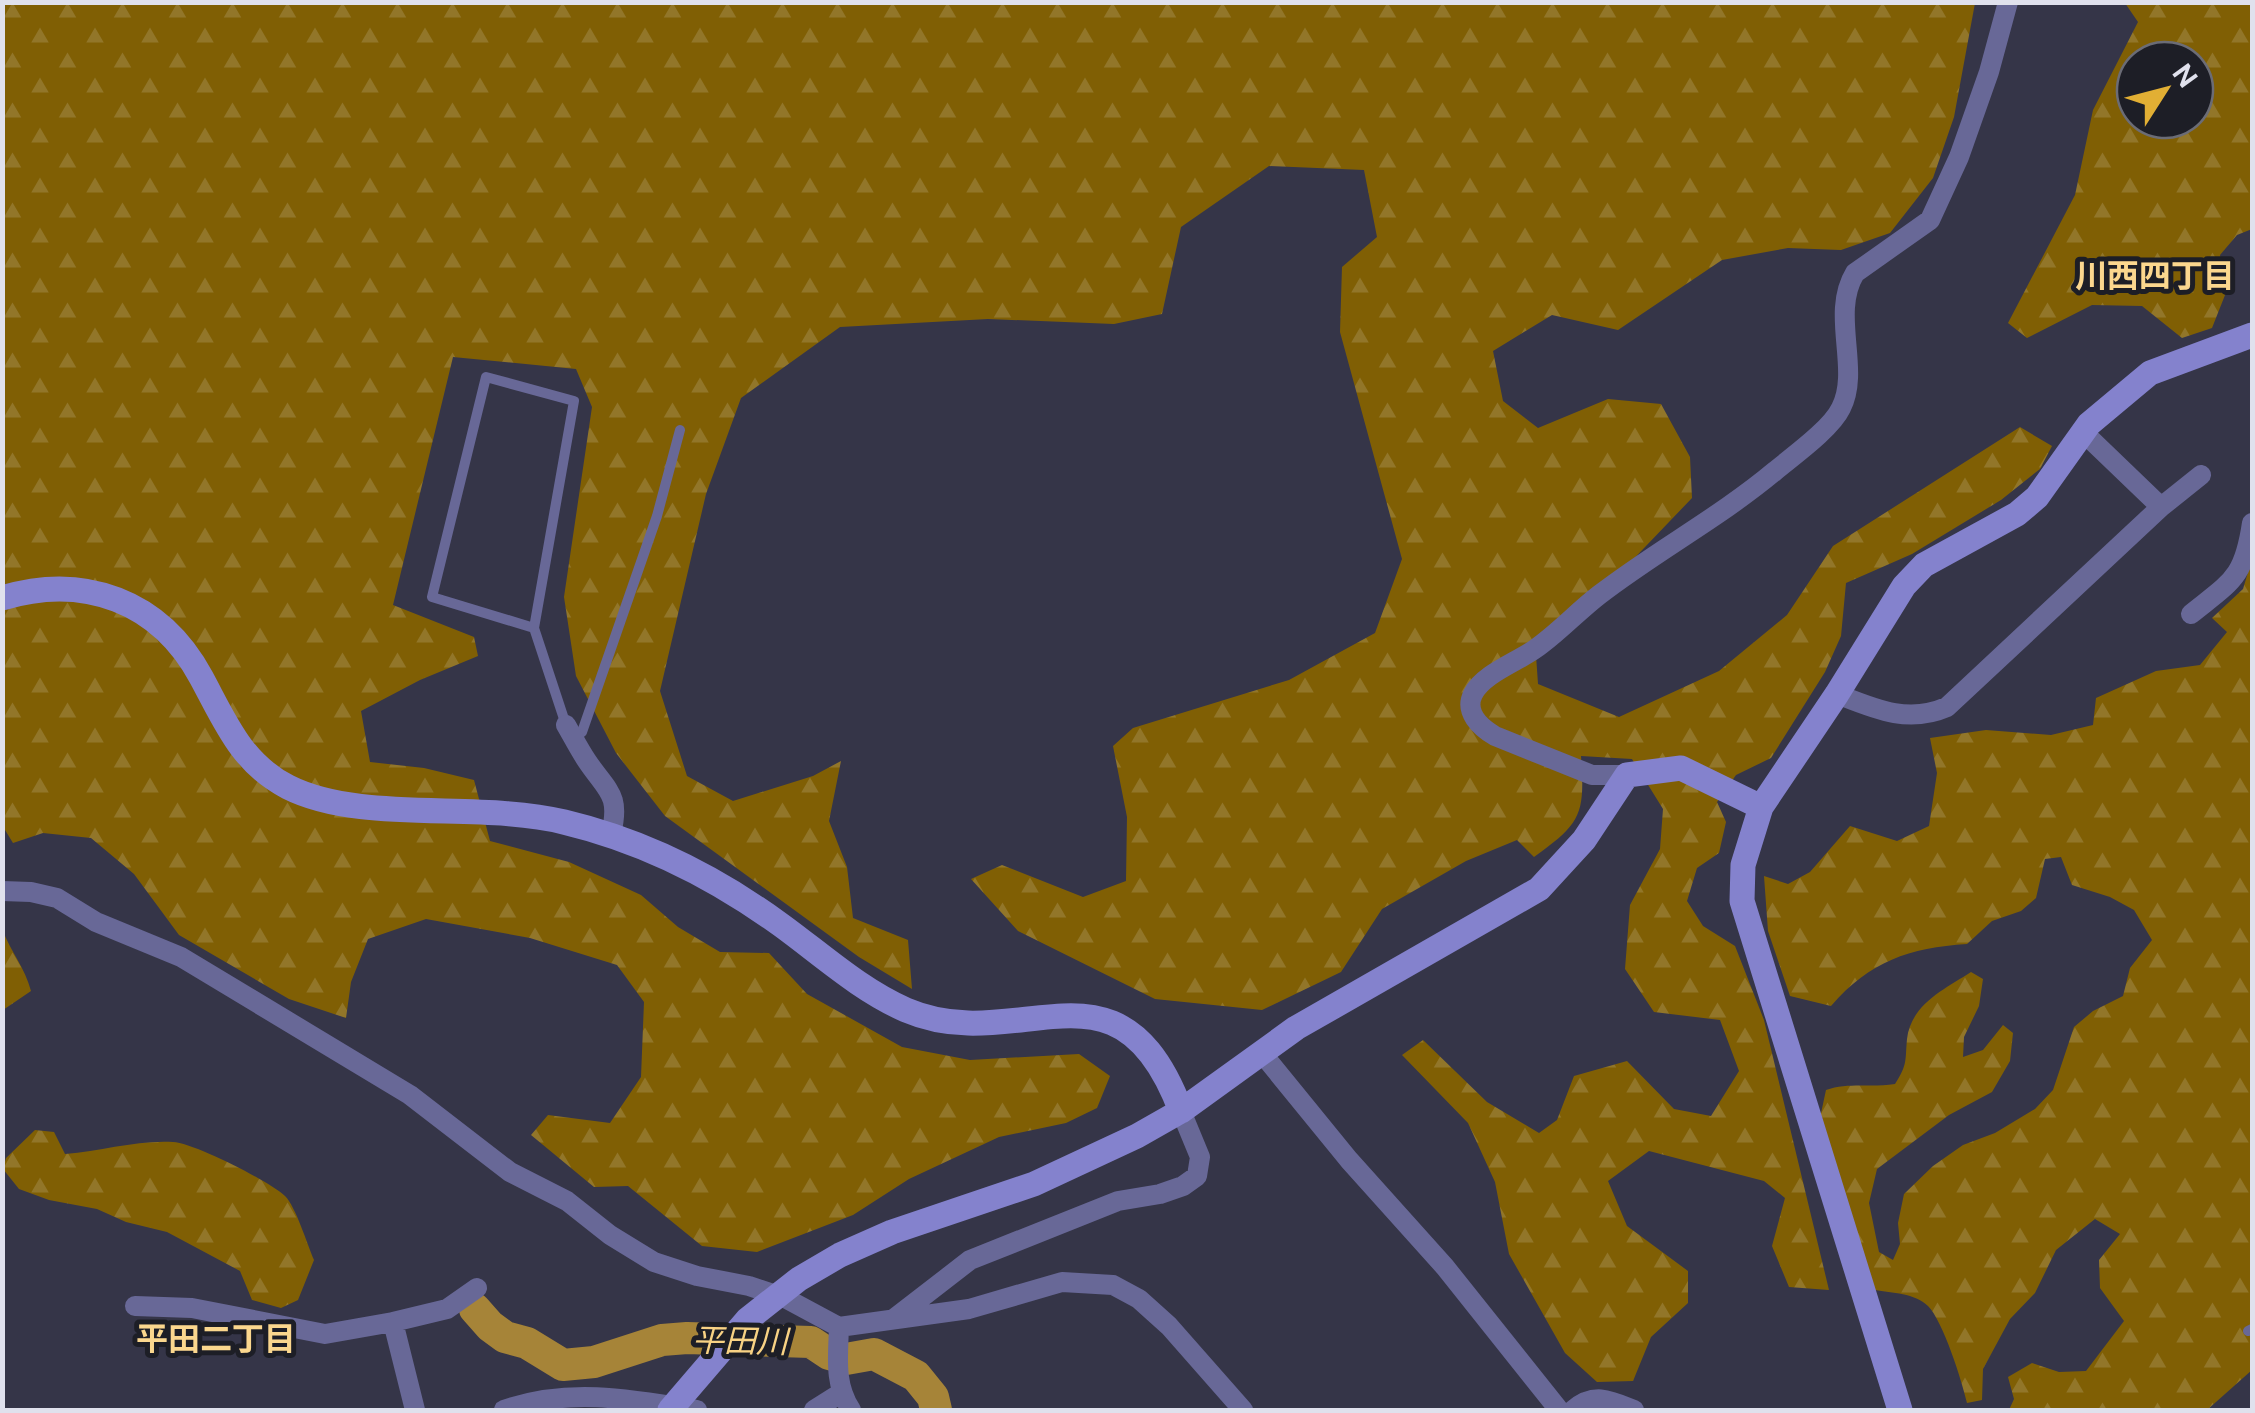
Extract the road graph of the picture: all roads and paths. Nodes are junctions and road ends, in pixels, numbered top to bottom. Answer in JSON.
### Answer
{"nodes":[{"id":1,"x":2008,"y":2,"type":"edge"},
{"id":2,"x":2252,"y":334,"type":"edge"},
{"id":3,"x":680,"y":430,"type":"dead end"},
{"id":4,"x":2083,"y":432,"type":"junction"},
{"id":5,"x":2201,"y":475,"type":"dead end"},
{"id":6,"x":2161,"y":507,"type":"junction"},
{"id":7,"x":2252,"y":523,"type":"edge"},
{"id":8,"x":2,"y":598,"type":"edge"},
{"id":9,"x":2190,"y":614,"type":"dead end"},
{"id":10,"x":534,"y":628,"type":"junction"},
{"id":11,"x":1837,"y":694,"type":"junction"},
{"id":12,"x":570,"y":732,"type":"junction"},
{"id":13,"x":1628,"y":775,"type":"junction"},
{"id":14,"x":1761,"y":807,"type":"junction"},
{"id":15,"x":610,"y":834,"type":"junction"},
{"id":16,"x":2,"y":891,"type":"edge"},
{"id":17,"x":1261,"y":1052,"type":"junction"},
{"id":18,"x":1181,"y":1110,"type":"junction"},
{"id":19,"x":476,"y":1288,"type":"dead end"},
{"id":20,"x":135,"y":1306,"type":"dead end"},
{"id":21,"x":894,"y":1319,"type":"junction"},
{"id":22,"x":393,"y":1322,"type":"junction"},
{"id":23,"x":839,"y":1327,"type":"junction"},
{"id":24,"x":847,"y":1406,"type":"edge"},
{"id":25,"x":415,"y":1410,"type":"edge"},
{"id":26,"x":504,"y":1410,"type":"edge"},
{"id":27,"x":670,"y":1410,"type":"edge"},
{"id":28,"x":697,"y":1410,"type":"edge"},
{"id":29,"x":814,"y":1410,"type":"edge"},
{"id":30,"x":1243,"y":1410,"type":"edge"},
{"id":31,"x":1559,"y":1410,"type":"edge"},
{"id":32,"x":1573,"y":1410,"type":"edge"},
{"id":33,"x":1634,"y":1410,"type":"edge"},
{"id":34,"x":1900,"y":1410,"type":"edge"}],
"edges":[{"from":1,"to":13,"type":"street"},
{"from":2,"to":4,"type":"street"},
{"from":3,"to":12,"type":"lane"},
{"from":4,"to":6,"type":"street"},
{"from":4,"to":11,"type":"street"},
{"from":5,"to":6,"type":"street"},
{"from":6,"to":11,"type":"street"},
{"from":7,"to":9,"type":"street"},
{"from":8,"to":15,"type":"street"},
{"from":10,"to":10,"type":"lane"},
{"from":10,"to":12,"type":"lane"},
{"from":11,"to":14,"type":"street"},
{"from":12,"to":15,"type":"street"},
{"from":13,"to":14,"type":"street"},
{"from":13,"to":17,"type":"street"},
{"from":14,"to":34,"type":"street"},
{"from":15,"to":18,"type":"street"},
{"from":16,"to":23,"type":"street"},
{"from":17,"to":18,"type":"street"},
{"from":17,"to":31,"type":"street"},
{"from":18,"to":21,"type":"street"},
{"from":18,"to":27,"type":"street"},
{"from":19,"to":22,"type":"street"},
{"from":20,"to":22,"type":"street"},
{"from":21,"to":23,"type":"street"},
{"from":21,"to":30,"type":"street"},
{"from":22,"to":25,"type":"street"},
{"from":23,"to":24,"type":"street"},
{"from":24,"to":29,"type":"street"},
{"from":26,"to":28,"type":"street"},
{"from":32,"to":33,"type":"street"}]}
